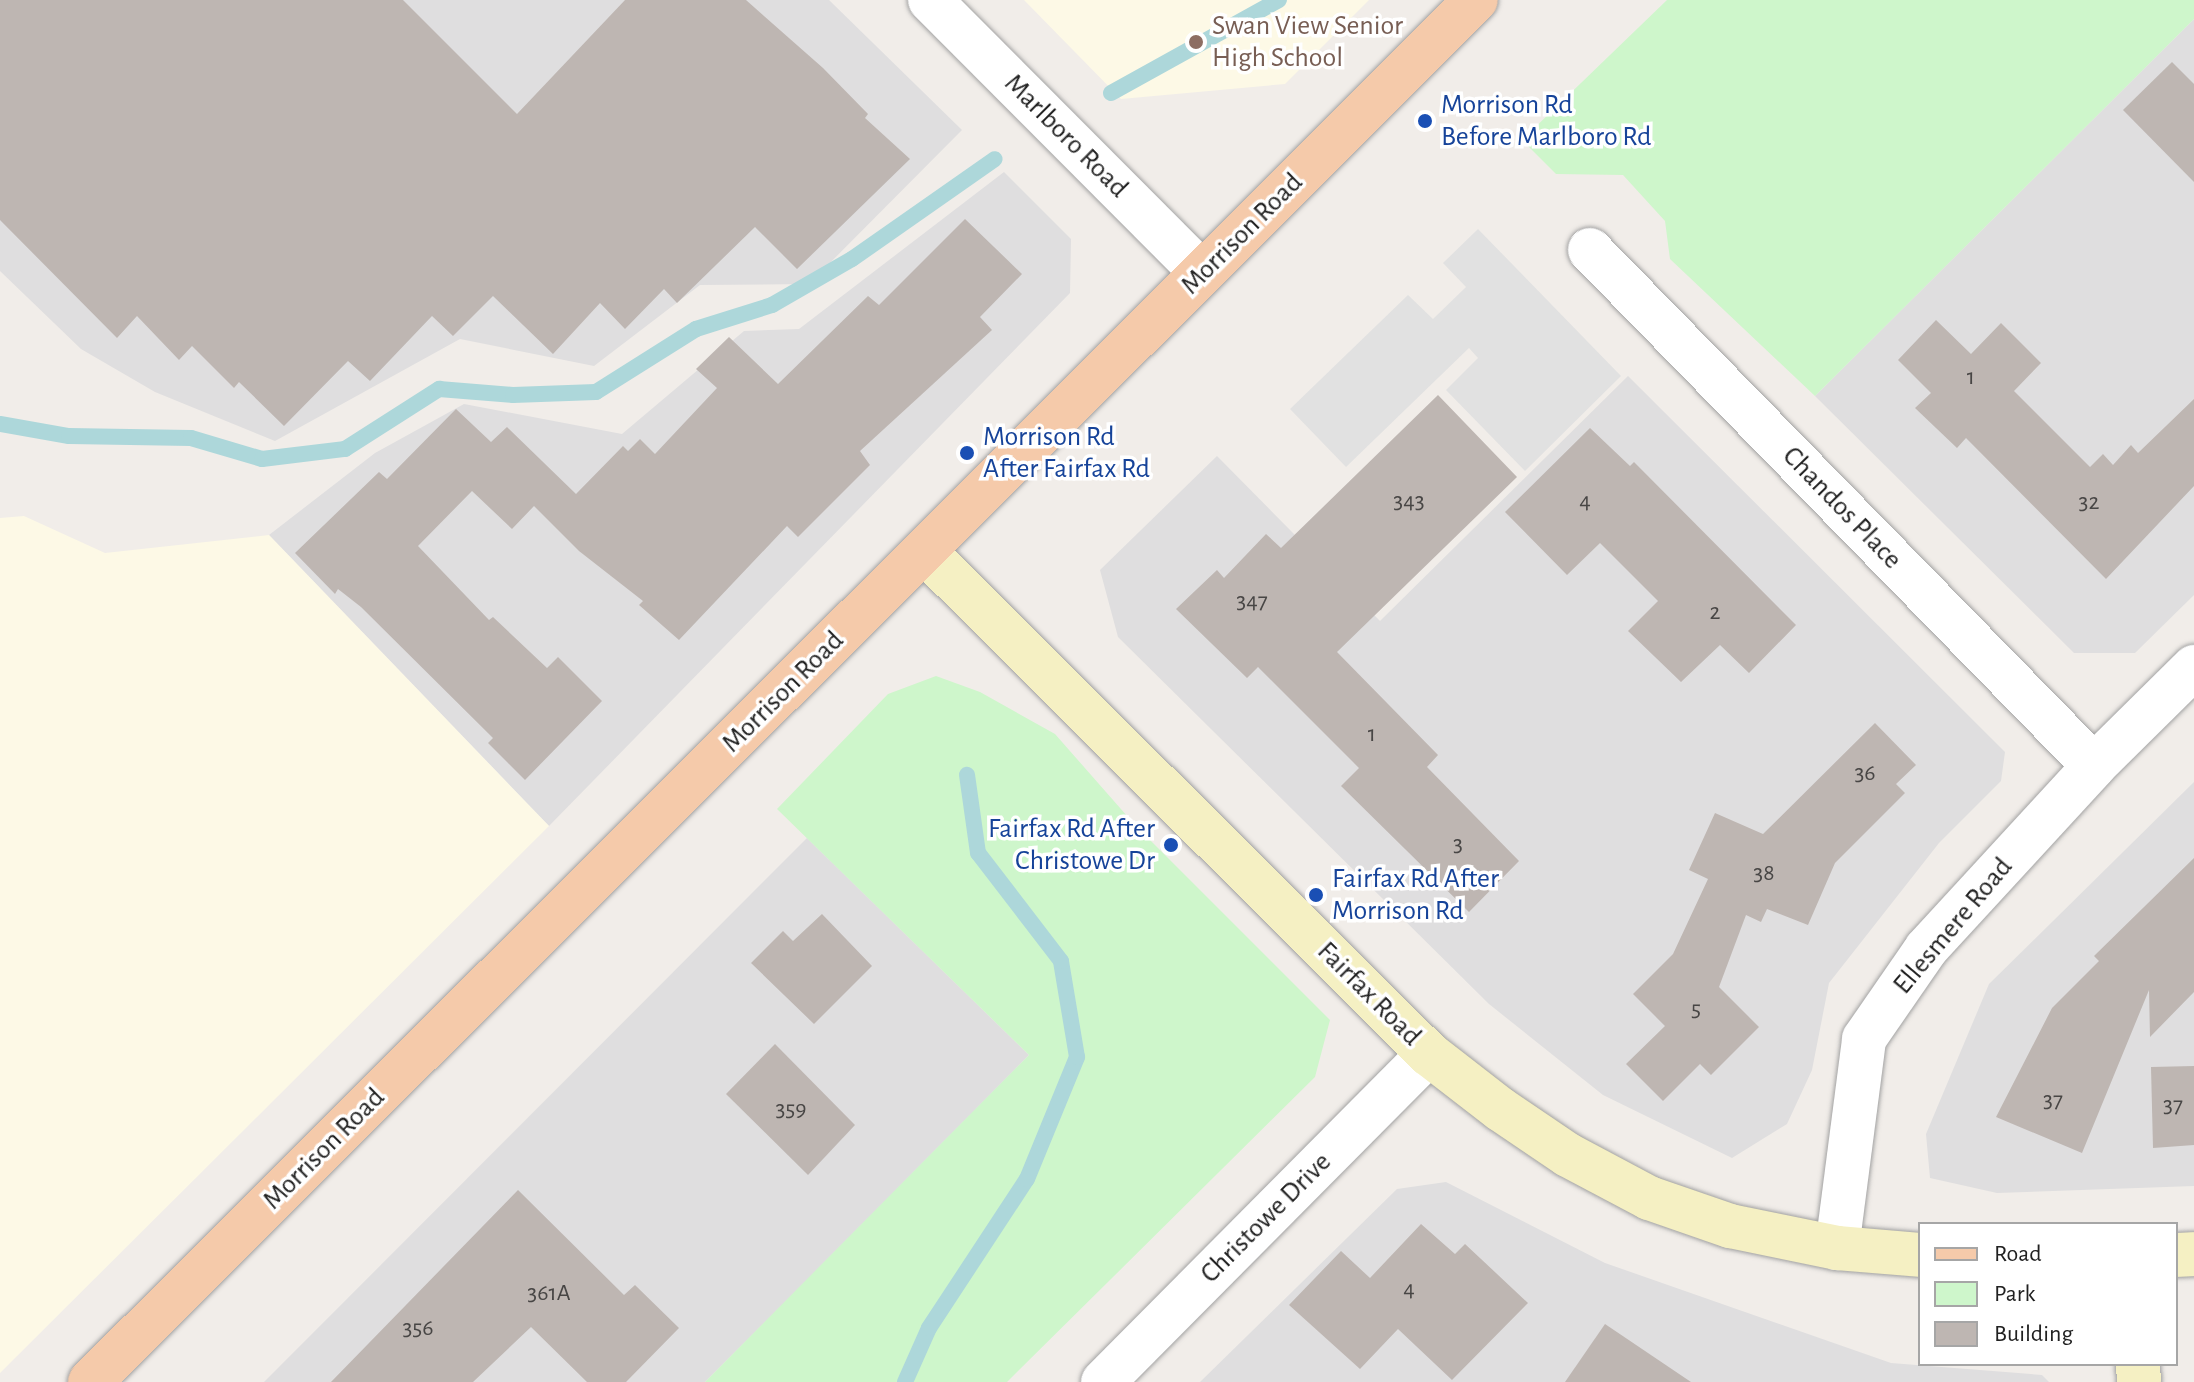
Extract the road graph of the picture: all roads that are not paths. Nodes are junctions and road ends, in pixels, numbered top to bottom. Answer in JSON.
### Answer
{"nodes":[{"id":1,"x":930,"y":0,"type":"edge"},
{"id":2,"x":1476,"y":0,"type":"edge"},
{"id":3,"x":1590,"y":250,"type":"dead end"},
{"id":4,"x":1202,"y":273,"type":"junction"},
{"id":5,"x":924,"y":551,"type":"junction"},
{"id":6,"x":2194,"y":667,"type":"edge"},
{"id":7,"x":2094,"y":766,"type":"junction"},
{"id":8,"x":1429,"y":1054,"type":"junction"},
{"id":9,"x":1837,"y":1248,"type":"junction"},
{"id":10,"x":1918,"y":1255,"type":"edge"},
{"id":11,"x":90,"y":1382,"type":"edge"},
{"id":12,"x":1103,"y":1382,"type":"edge"}],
"edges":[{"from":1,"to":4,"type":"street","name":"Marlboro Road"},
{"from":2,"to":4,"type":"main road","name":"Morrison Road"},
{"from":3,"to":7,"type":"street","name":"Chandos Place"},
{"from":4,"to":5,"type":"main road","name":"Morrison Road"},
{"from":5,"to":8,"type":"street","name":"Fairfax Road"},
{"from":5,"to":11,"type":"main road","name":"Morrison Road"},
{"from":6,"to":7,"type":"street","name":"Ellesmere Road"},
{"from":7,"to":9,"type":"street","name":"Ellesmere Road"},
{"from":8,"to":9,"type":"street","name":"Fairfax Road"},
{"from":8,"to":12,"type":"street","name":"Christowe Drive"},
{"from":9,"to":10,"type":"street","name":"Fairfax Road"}]}
